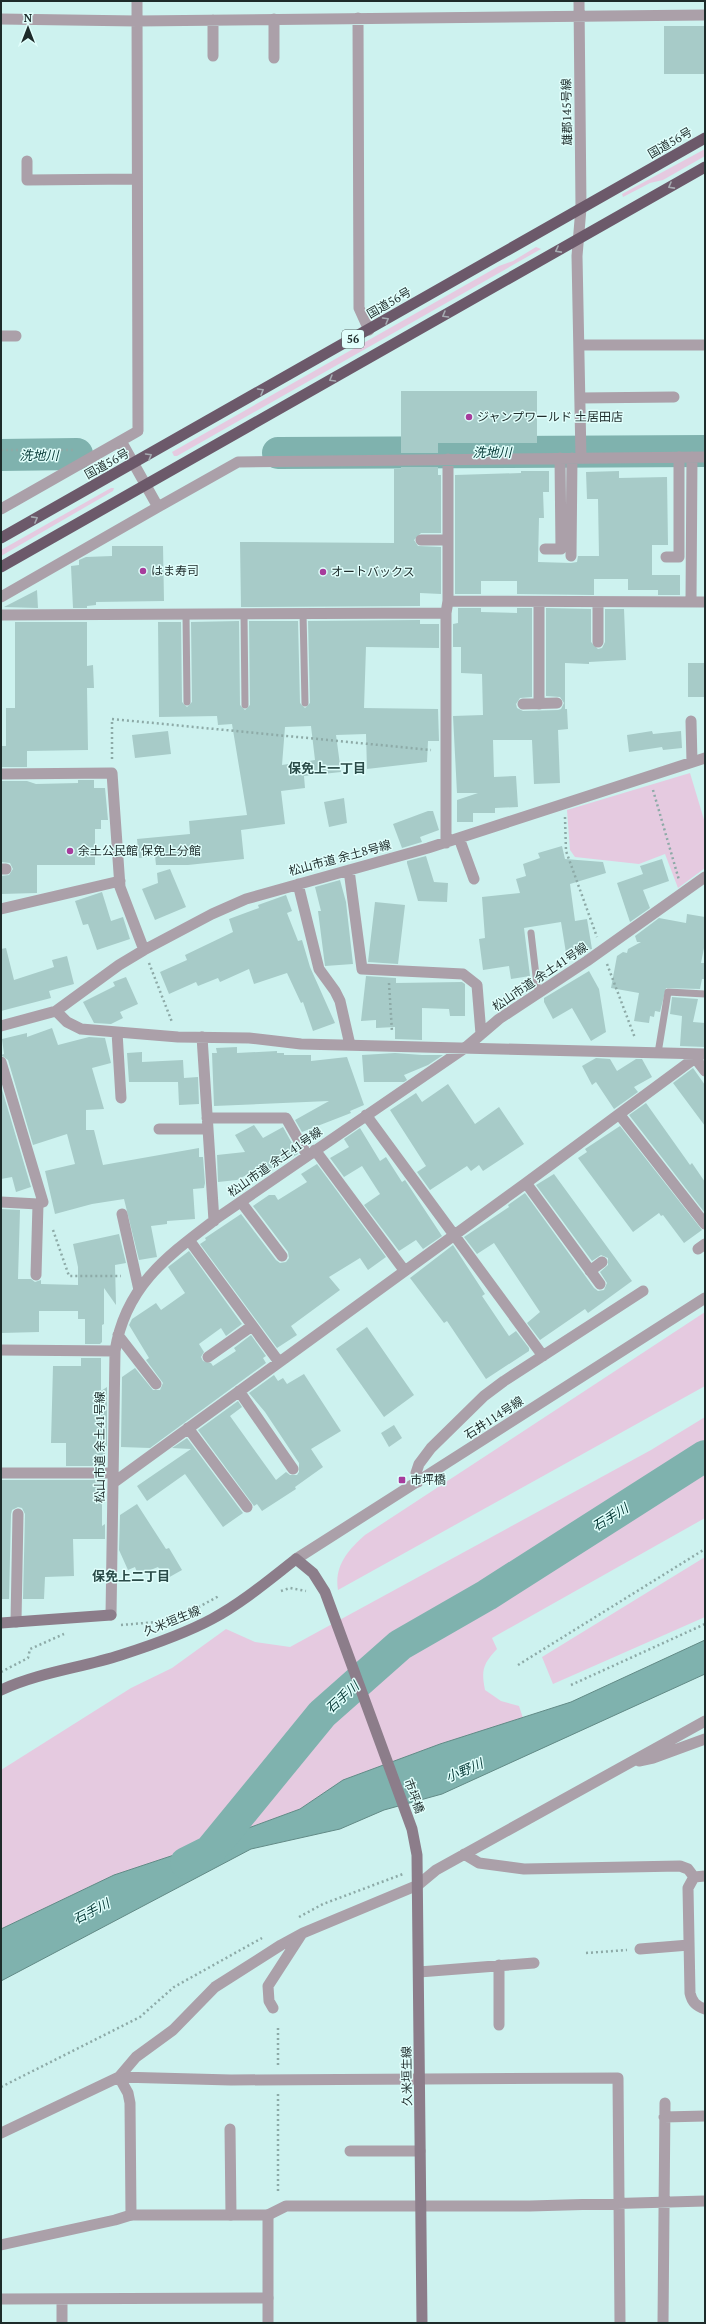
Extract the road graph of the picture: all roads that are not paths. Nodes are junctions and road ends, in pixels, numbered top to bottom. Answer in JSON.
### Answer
{"nodes":[{"id":1,"x":137,"y":1,"type":"edge"},
{"id":2,"x":579,"y":1,"type":"edge"},
{"id":3,"x":705,"y":15,"type":"edge"},
{"id":4,"x":579,"y":16,"type":"junction"},
{"id":5,"x":358,"y":18,"type":"junction"},
{"id":6,"x":1,"y":19,"type":"edge"},
{"id":7,"x":274,"y":19,"type":"junction"},
{"id":8,"x":213,"y":20,"type":"junction"},
{"id":9,"x":137,"y":21,"type":"junction"},
{"id":10,"x":213,"y":56,"type":"dead end"},
{"id":11,"x":274,"y":58,"type":"dead end"},
{"id":12,"x":705,"y":138,"type":"edge"},
{"id":13,"x":27,"y":161,"type":"dead end"},
{"id":14,"x":705,"y":167,"type":"edge"},
{"id":15,"x":136,"y":179,"type":"junction"},
{"id":16,"x":581,"y":208,"type":"junction"},
{"id":17,"x":579,"y":239,"type":"junction"},
{"id":18,"x":369,"y":330,"type":"junction"},
{"id":19,"x":1,"y":336,"type":"edge"},
{"id":20,"x":16,"y":336,"type":"dead end"},
{"id":21,"x":579,"y":345,"type":"junction"},
{"id":22,"x":705,"y":345,"type":"edge"},
{"id":23,"x":674,"y":397,"type":"dead end"},
{"id":24,"x":580,"y":398,"type":"junction"},
{"id":25,"x":121,"y":441,"type":"junction"},
{"id":26,"x":678,"y":457,"type":"junction"},
{"id":27,"x":692,"y":457,"type":"junction"},
{"id":28,"x":705,"y":457,"type":"edge"},
{"id":29,"x":560,"y":458,"type":"junction"},
{"id":30,"x":576,"y":458,"type":"junction"},
{"id":31,"x":448,"y":459,"type":"junction"},
{"id":32,"x":134,"y":464,"type":"junction"},
{"id":33,"x":146,"y":486,"type":"junction"},
{"id":34,"x":158,"y":507,"type":"junction"},
{"id":35,"x":1,"y":509,"type":"edge"},
{"id":36,"x":1,"y":538,"type":"edge"},
{"id":37,"x":421,"y":540,"type":"dead end"},
{"id":38,"x":447,"y":540,"type":"junction"},
{"id":39,"x":545,"y":549,"type":"dead end"},
{"id":40,"x":571,"y":556,"type":"dead end"},
{"id":41,"x":666,"y":557,"type":"dead end"},
{"id":42,"x":1,"y":567,"type":"edge"},
{"id":43,"x":1,"y":597,"type":"edge"},
{"id":44,"x":448,"y":601,"type":"junction"},
{"id":45,"x":539,"y":602,"type":"junction"},
{"id":46,"x":598,"y":602,"type":"junction"},
{"id":47,"x":691,"y":602,"type":"junction"},
{"id":48,"x":705,"y":602,"type":"edge"},
{"id":49,"x":303,"y":613,"type":"junction"},
{"id":50,"x":446,"y":613,"type":"junction"},
{"id":51,"x":186,"y":614,"type":"junction"},
{"id":52,"x":244,"y":614,"type":"junction"},
{"id":53,"x":1,"y":615,"type":"edge"},
{"id":54,"x":598,"y":642,"type":"dead end"},
{"id":55,"x":187,"y":702,"type":"dead end"},
{"id":56,"x":304,"y":703,"type":"dead end"},
{"id":57,"x":557,"y":703,"type":"dead end"},
{"id":58,"x":523,"y":704,"type":"dead end"},
{"id":59,"x":539,"y":704,"type":"junction"},
{"id":60,"x":245,"y":705,"type":"dead end"},
{"id":61,"x":691,"y":721,"type":"dead end"},
{"id":62,"x":705,"y":758,"type":"edge"},
{"id":63,"x":692,"y":762,"type":"junction"},
{"id":64,"x":1,"y":774,"type":"edge"},
{"id":65,"x":459,"y":838,"type":"junction"},
{"id":66,"x":446,"y":842,"type":"junction"},
{"id":67,"x":349,"y":870,"type":"junction"},
{"id":68,"x":705,"y":877,"type":"edge"},
{"id":69,"x":474,"y":879,"type":"dead end"},
{"id":70,"x":120,"y":881,"type":"junction"},
{"id":71,"x":298,"y":884,"type":"junction"},
{"id":72,"x":1,"y":909,"type":"edge"},
{"id":73,"x":531,"y":933,"type":"dead end"},
{"id":74,"x":144,"y":950,"type":"junction"},
{"id":75,"x":538,"y":993,"type":"junction"},
{"id":76,"x":705,"y":994,"type":"edge"},
{"id":77,"x":56,"y":1011,"type":"junction"},
{"id":78,"x":1,"y":1026,"type":"edge"},
{"id":79,"x":117,"y":1032,"type":"junction"},
{"id":80,"x":482,"y":1034,"type":"junction"},
{"id":81,"x":202,"y":1037,"type":"junction"},
{"id":82,"x":350,"y":1045,"type":"junction"},
{"id":83,"x":465,"y":1048,"type":"junction"},
{"id":84,"x":658,"y":1053,"type":"junction"},
{"id":85,"x":699,"y":1055,"type":"edge"},
{"id":86,"x":1,"y":1062,"type":"edge"},
{"id":87,"x":705,"y":1071,"type":"edge"},
{"id":88,"x":121,"y":1098,"type":"dead end"},
{"id":89,"x":366,"y":1114,"type":"junction"},
{"id":90,"x":619,"y":1114,"type":"junction"},
{"id":91,"x":207,"y":1123,"type":"junction"},
{"id":92,"x":159,"y":1129,"type":"dead end"},
{"id":93,"x":311,"y":1153,"type":"junction"},
{"id":94,"x":526,"y":1183,"type":"junction"},
{"id":95,"x":1,"y":1202,"type":"edge"},
{"id":96,"x":241,"y":1202,"type":"junction"},
{"id":97,"x":41,"y":1203,"type":"junction"},
{"id":98,"x":122,"y":1214,"type":"dead end"},
{"id":99,"x":214,"y":1221,"type":"junction"},
{"id":100,"x":705,"y":1224,"type":"edge"},
{"id":101,"x":453,"y":1234,"type":"junction"},
{"id":102,"x":189,"y":1240,"type":"junction"},
{"id":103,"x":282,"y":1256,"type":"dead end"},
{"id":104,"x":602,"y":1262,"type":"dead end"},
{"id":105,"x":404,"y":1270,"type":"junction"},
{"id":106,"x":590,"y":1271,"type":"junction"},
{"id":107,"x":36,"y":1275,"type":"dead end"},
{"id":108,"x":600,"y":1284,"type":"dead end"},
{"id":109,"x":139,"y":1290,"type":"junction"},
{"id":110,"x":643,"y":1291,"type":"dead end"},
{"id":111,"x":705,"y":1298,"type":"edge"},
{"id":112,"x":252,"y":1326,"type":"junction"},
{"id":113,"x":118,"y":1335,"type":"junction"},
{"id":114,"x":1,"y":1350,"type":"edge"},
{"id":115,"x":115,"y":1351,"type":"junction"},
{"id":116,"x":543,"y":1356,"type":"junction"},
{"id":117,"x":208,"y":1357,"type":"dead end"},
{"id":118,"x":280,"y":1362,"type":"junction"},
{"id":119,"x":156,"y":1384,"type":"dead end"},
{"id":120,"x":239,"y":1391,"type":"junction"},
{"id":121,"x":188,"y":1428,"type":"junction"},
{"id":122,"x":293,"y":1468,"type":"dead end"},
{"id":123,"x":1,"y":1473,"type":"edge"},
{"id":124,"x":113,"y":1478,"type":"junction"},
{"id":125,"x":418,"y":1482,"type":"junction"},
{"id":126,"x":247,"y":1507,"type":"dead end"},
{"id":127,"x":18,"y":1514,"type":"dead end"},
{"id":128,"x":296,"y":1559,"type":"junction"},
{"id":129,"x":111,"y":1615,"type":"joint"},
{"id":130,"x":16,"y":1622,"type":"junction"},
{"id":131,"x":1,"y":1623,"type":"edge"},
{"id":132,"x":1,"y":1690,"type":"edge"},
{"id":133,"x":705,"y":1721,"type":"edge"},
{"id":134,"x":705,"y":1739,"type":"edge"},
{"id":135,"x":629,"y":1763,"type":"junction"},
{"id":136,"x":412,"y":1829,"type":"joint"},
{"id":137,"x":464,"y":1854,"type":"junction"},
{"id":138,"x":700,"y":1877,"type":"edge"},
{"id":139,"x":418,"y":1885,"type":"junction"},
{"id":140,"x":303,"y":1933,"type":"junction"},
{"id":141,"x":689,"y":1945,"type":"junction"},
{"id":142,"x":640,"y":1949,"type":"road end"},
{"id":143,"x":534,"y":1963,"type":"dead end"},
{"id":144,"x":499,"y":1965,"type":"junction"},
{"id":145,"x":418,"y":1972,"type":"junction"},
{"id":146,"x":272,"y":2008,"type":"dead end"},
{"id":147,"x":705,"y":2009,"type":"edge"},
{"id":148,"x":499,"y":2025,"type":"dead end"},
{"id":149,"x":119,"y":2077,"type":"junction"},
{"id":150,"x":420,"y":2078,"type":"junction"},
{"id":151,"x":665,"y":2103,"type":"dead end"},
{"id":152,"x":664,"y":2116,"type":"junction"},
{"id":153,"x":705,"y":2116,"type":"edge"},
{"id":154,"x":230,"y":2129,"type":"dead end"},
{"id":155,"x":1,"y":2133,"type":"edge"},
{"id":156,"x":350,"y":2151,"type":"dead end"},
{"id":157,"x":420,"y":2151,"type":"junction"},
{"id":158,"x":705,"y":2200,"type":"edge"},
{"id":159,"x":664,"y":2201,"type":"junction"},
{"id":160,"x":619,"y":2202,"type":"junction"},
{"id":161,"x":421,"y":2206,"type":"junction"},
{"id":162,"x":131,"y":2214,"type":"junction"},
{"id":163,"x":231,"y":2215,"type":"junction"},
{"id":164,"x":268,"y":2215,"type":"junction"},
{"id":165,"x":1,"y":2245,"type":"edge"},
{"id":166,"x":268,"y":2298,"type":"junction"},
{"id":167,"x":1,"y":2299,"type":"edge"},
{"id":168,"x":62,"y":2299,"type":"junction"},
{"id":169,"x":62,"y":2323,"type":"edge"},
{"id":170,"x":268,"y":2323,"type":"edge"},
{"id":171,"x":422,"y":2323,"type":"edge"},
{"id":172,"x":620,"y":2323,"type":"edge"},
{"id":173,"x":663,"y":2323,"type":"edge"}],
"edges":[{"from":1,"to":9,"type":"street"},
{"from":2,"to":4,"type":"street","name":"雄郡145号線"},
{"from":3,"to":4,"type":"street"},
{"from":4,"to":5,"type":"street"},
{"from":4,"to":16,"type":"street","name":"雄郡145号線"},
{"from":5,"to":7,"type":"street"},
{"from":5,"to":18,"type":"street"},
{"from":6,"to":9,"type":"street"},
{"from":7,"to":8,"type":"street"},
{"from":7,"to":11,"type":"street"},
{"from":8,"to":9,"type":"street"},
{"from":8,"to":10,"type":"street"},
{"from":9,"to":15,"type":"street"},
{"from":12,"to":16,"type":"highway","name":"国道56号","number":"56"},
{"from":13,"to":15,"type":"street"},
{"from":14,"to":17,"type":"highway","number":"56","one_way":true},
{"from":15,"to":25,"type":"street"},
{"from":16,"to":17,"type":"street","name":"雄郡145号線"},
{"from":18,"to":16,"type":"highway","name":"国道56号","number":"56","one_way":true},
{"from":17,"to":21,"type":"street","name":"雄郡145号線"},
{"from":17,"to":33,"type":"highway","number":"56","one_way":true},
{"from":32,"to":18,"type":"highway","name":"国道56号","number":"56","one_way":true},
{"from":19,"to":20,"type":"street"},
{"from":21,"to":22,"type":"street"},
{"from":21,"to":24,"type":"street","name":"雄郡145号線"},
{"from":23,"to":24,"type":"street"},
{"from":24,"to":30,"type":"street","name":"雄郡145号線"},
{"from":25,"to":32,"type":"street"},
{"from":25,"to":35,"type":"street"},
{"from":26,"to":27,"type":"street"},
{"from":26,"to":30,"type":"street"},
{"from":26,"to":41,"type":"street"},
{"from":27,"to":28,"type":"street"},
{"from":27,"to":47,"type":"street"},
{"from":29,"to":30,"type":"street"},
{"from":29,"to":31,"type":"street"},
{"from":29,"to":39,"type":"street"},
{"from":30,"to":40,"type":"street","name":"雄郡145号線"},
{"from":31,"to":34,"type":"street"},
{"from":31,"to":38,"type":"street"},
{"from":32,"to":33,"type":"street"},
{"from":36,"to":32,"type":"highway","name":"国道56号","number":"56","one_way":true},
{"from":33,"to":34,"type":"street"},
{"from":33,"to":42,"type":"highway","number":"56"},
{"from":34,"to":43,"type":"street"},
{"from":37,"to":38,"type":"street"},
{"from":38,"to":44,"type":"street"},
{"from":44,"to":45,"type":"street"},
{"from":44,"to":50,"type":"street"},
{"from":45,"to":46,"type":"street"},
{"from":45,"to":59,"type":"street"},
{"from":46,"to":47,"type":"street"},
{"from":46,"to":54,"type":"street"},
{"from":47,"to":48,"type":"street"},
{"from":49,"to":50,"type":"street"},
{"from":49,"to":52,"type":"street"},
{"from":49,"to":56,"type":"lane"},
{"from":50,"to":66,"type":"street"},
{"from":51,"to":52,"type":"street"},
{"from":51,"to":53,"type":"street"},
{"from":51,"to":55,"type":"lane"},
{"from":52,"to":60,"type":"lane"},
{"from":57,"to":59,"type":"street"},
{"from":58,"to":59,"type":"street"},
{"from":61,"to":63,"type":"street"},
{"from":62,"to":63,"type":"street","name":"松山市道 余土8号線"},
{"from":63,"to":65,"type":"street","name":"松山市道 余土8号線"},
{"from":64,"to":70,"type":"street"},
{"from":65,"to":66,"type":"street","name":"松山市道 余土8号線"},
{"from":65,"to":69,"type":"street"},
{"from":66,"to":67,"type":"street","name":"松山市道 余土8号線"},
{"from":67,"to":71,"type":"street","name":"松山市道 余土8号線"},
{"from":67,"to":80,"type":"street"},
{"from":68,"to":75,"type":"street","name":"松山市道 余土41号線"},
{"from":70,"to":72,"type":"street"},
{"from":70,"to":74,"type":"street"},
{"from":71,"to":74,"type":"street","name":"松山市道 余土8号線"},
{"from":71,"to":82,"type":"street"},
{"from":73,"to":75,"type":"lane"},
{"from":74,"to":77,"type":"street","name":"松山市道 余土8号線"},
{"from":75,"to":80,"type":"street","name":"松山市道 余土41号線"},
{"from":76,"to":84,"type":"lane"},
{"from":77,"to":78,"type":"street","name":"松山市道 余土8号線"},
{"from":77,"to":79,"type":"street"},
{"from":79,"to":81,"type":"street"},
{"from":79,"to":88,"type":"street"},
{"from":80,"to":83,"type":"street","name":"松山市道 余土41号線"},
{"from":81,"to":82,"type":"street"},
{"from":81,"to":91,"type":"street"},
{"from":82,"to":83,"type":"street"},
{"from":83,"to":84,"type":"street"},
{"from":83,"to":89,"type":"street","name":"松山市道 余土41号線"},
{"from":84,"to":85,"type":"street"},
{"from":85,"to":87,"type":"street"},
{"from":85,"to":90,"type":"street"},
{"from":86,"to":97,"type":"street"},
{"from":89,"to":93,"type":"street","name":"松山市道 余土41号線"},
{"from":89,"to":101,"type":"street"},
{"from":90,"to":94,"type":"street"},
{"from":90,"to":100,"type":"street"},
{"from":91,"to":92,"type":"street"},
{"from":91,"to":93,"type":"street"},
{"from":91,"to":99,"type":"street"},
{"from":93,"to":96,"type":"street","name":"松山市道 余土41号線"},
{"from":93,"to":105,"type":"street"},
{"from":94,"to":101,"type":"street"},
{"from":94,"to":106,"type":"street"},
{"from":95,"to":97,"type":"street"},
{"from":96,"to":99,"type":"street","name":"松山市道 余土41号線"},
{"from":96,"to":103,"type":"street"},
{"from":97,"to":107,"type":"street"},
{"from":98,"to":109,"type":"street"},
{"from":99,"to":102,"type":"street","name":"松山市道 余土41号線"},
{"from":101,"to":105,"type":"street"},
{"from":101,"to":116,"type":"street"},
{"from":102,"to":109,"type":"street","name":"松山市道 余土41号線"},
{"from":102,"to":112,"type":"street"},
{"from":104,"to":106,"type":"street"},
{"from":105,"to":118,"type":"street"},
{"from":106,"to":108,"type":"street"},
{"from":109,"to":113,"type":"street","name":"松山市道 余土41号線"},
{"from":110,"to":116,"type":"street"},
{"from":111,"to":125,"type":"street","name":"石井114号線"},
{"from":112,"to":117,"type":"street"},
{"from":112,"to":118,"type":"street"},
{"from":113,"to":115,"type":"street","name":"松山市道 余土41号線"},
{"from":113,"to":119,"type":"street"},
{"from":114,"to":115,"type":"street"},
{"from":115,"to":124,"type":"street","name":"松山市道 余土41号線"},
{"from":116,"to":125,"type":"street"},
{"from":118,"to":120,"type":"street"},
{"from":120,"to":121,"type":"street"},
{"from":120,"to":122,"type":"street"},
{"from":121,"to":124,"type":"street"},
{"from":121,"to":126,"type":"street"},
{"from":123,"to":124,"type":"street"},
{"from":124,"to":129,"type":"street","name":"松山市道 余土41号線"},
{"from":125,"to":128,"type":"street","name":"石井114号線"},
{"from":127,"to":130,"type":"street"},
{"from":128,"to":132,"type":"main road","name":"久米垣生線"},
{"from":128,"to":136,"type":"main road","name":"市坪橋"},
{"from":129,"to":130,"type":"main road"},
{"from":130,"to":131,"type":"main road"},
{"from":133,"to":135,"type":"street"},
{"from":134,"to":135,"type":"street"},
{"from":135,"to":137,"type":"street"},
{"from":136,"to":139,"type":"main road","name":"久米垣生線"},
{"from":137,"to":138,"type":"street"},
{"from":137,"to":139,"type":"street"},
{"from":138,"to":141,"type":"street"},
{"from":139,"to":140,"type":"street"},
{"from":139,"to":145,"type":"main road","name":"久米垣生線"},
{"from":140,"to":146,"type":"street"},
{"from":140,"to":149,"type":"street"},
{"from":141,"to":142,"type":"street"},
{"from":141,"to":147,"type":"street"},
{"from":143,"to":144,"type":"street"},
{"from":144,"to":145,"type":"street"},
{"from":144,"to":148,"type":"street"},
{"from":145,"to":150,"type":"main road","name":"久米垣生線"},
{"from":149,"to":150,"type":"street"},
{"from":149,"to":155,"type":"street"},
{"from":149,"to":162,"type":"street"},
{"from":150,"to":157,"type":"main road","name":"久米垣生線"},
{"from":150,"to":160,"type":"street"},
{"from":151,"to":152,"type":"street"},
{"from":152,"to":153,"type":"street"},
{"from":152,"to":159,"type":"street"},
{"from":154,"to":163,"type":"street"},
{"from":156,"to":157,"type":"street"},
{"from":157,"to":161,"type":"main road","name":"久米垣生線"},
{"from":158,"to":159,"type":"street"},
{"from":159,"to":160,"type":"street"},
{"from":159,"to":173,"type":"street"},
{"from":160,"to":161,"type":"street"},
{"from":160,"to":172,"type":"street"},
{"from":161,"to":164,"type":"street"},
{"from":161,"to":171,"type":"main road","name":"久米垣生線"},
{"from":162,"to":163,"type":"street"},
{"from":162,"to":165,"type":"street"},
{"from":163,"to":164,"type":"street"},
{"from":164,"to":166,"type":"street"},
{"from":166,"to":168,"type":"street"},
{"from":166,"to":170,"type":"street"},
{"from":167,"to":168,"type":"street"},
{"from":168,"to":169,"type":"street"}]}
